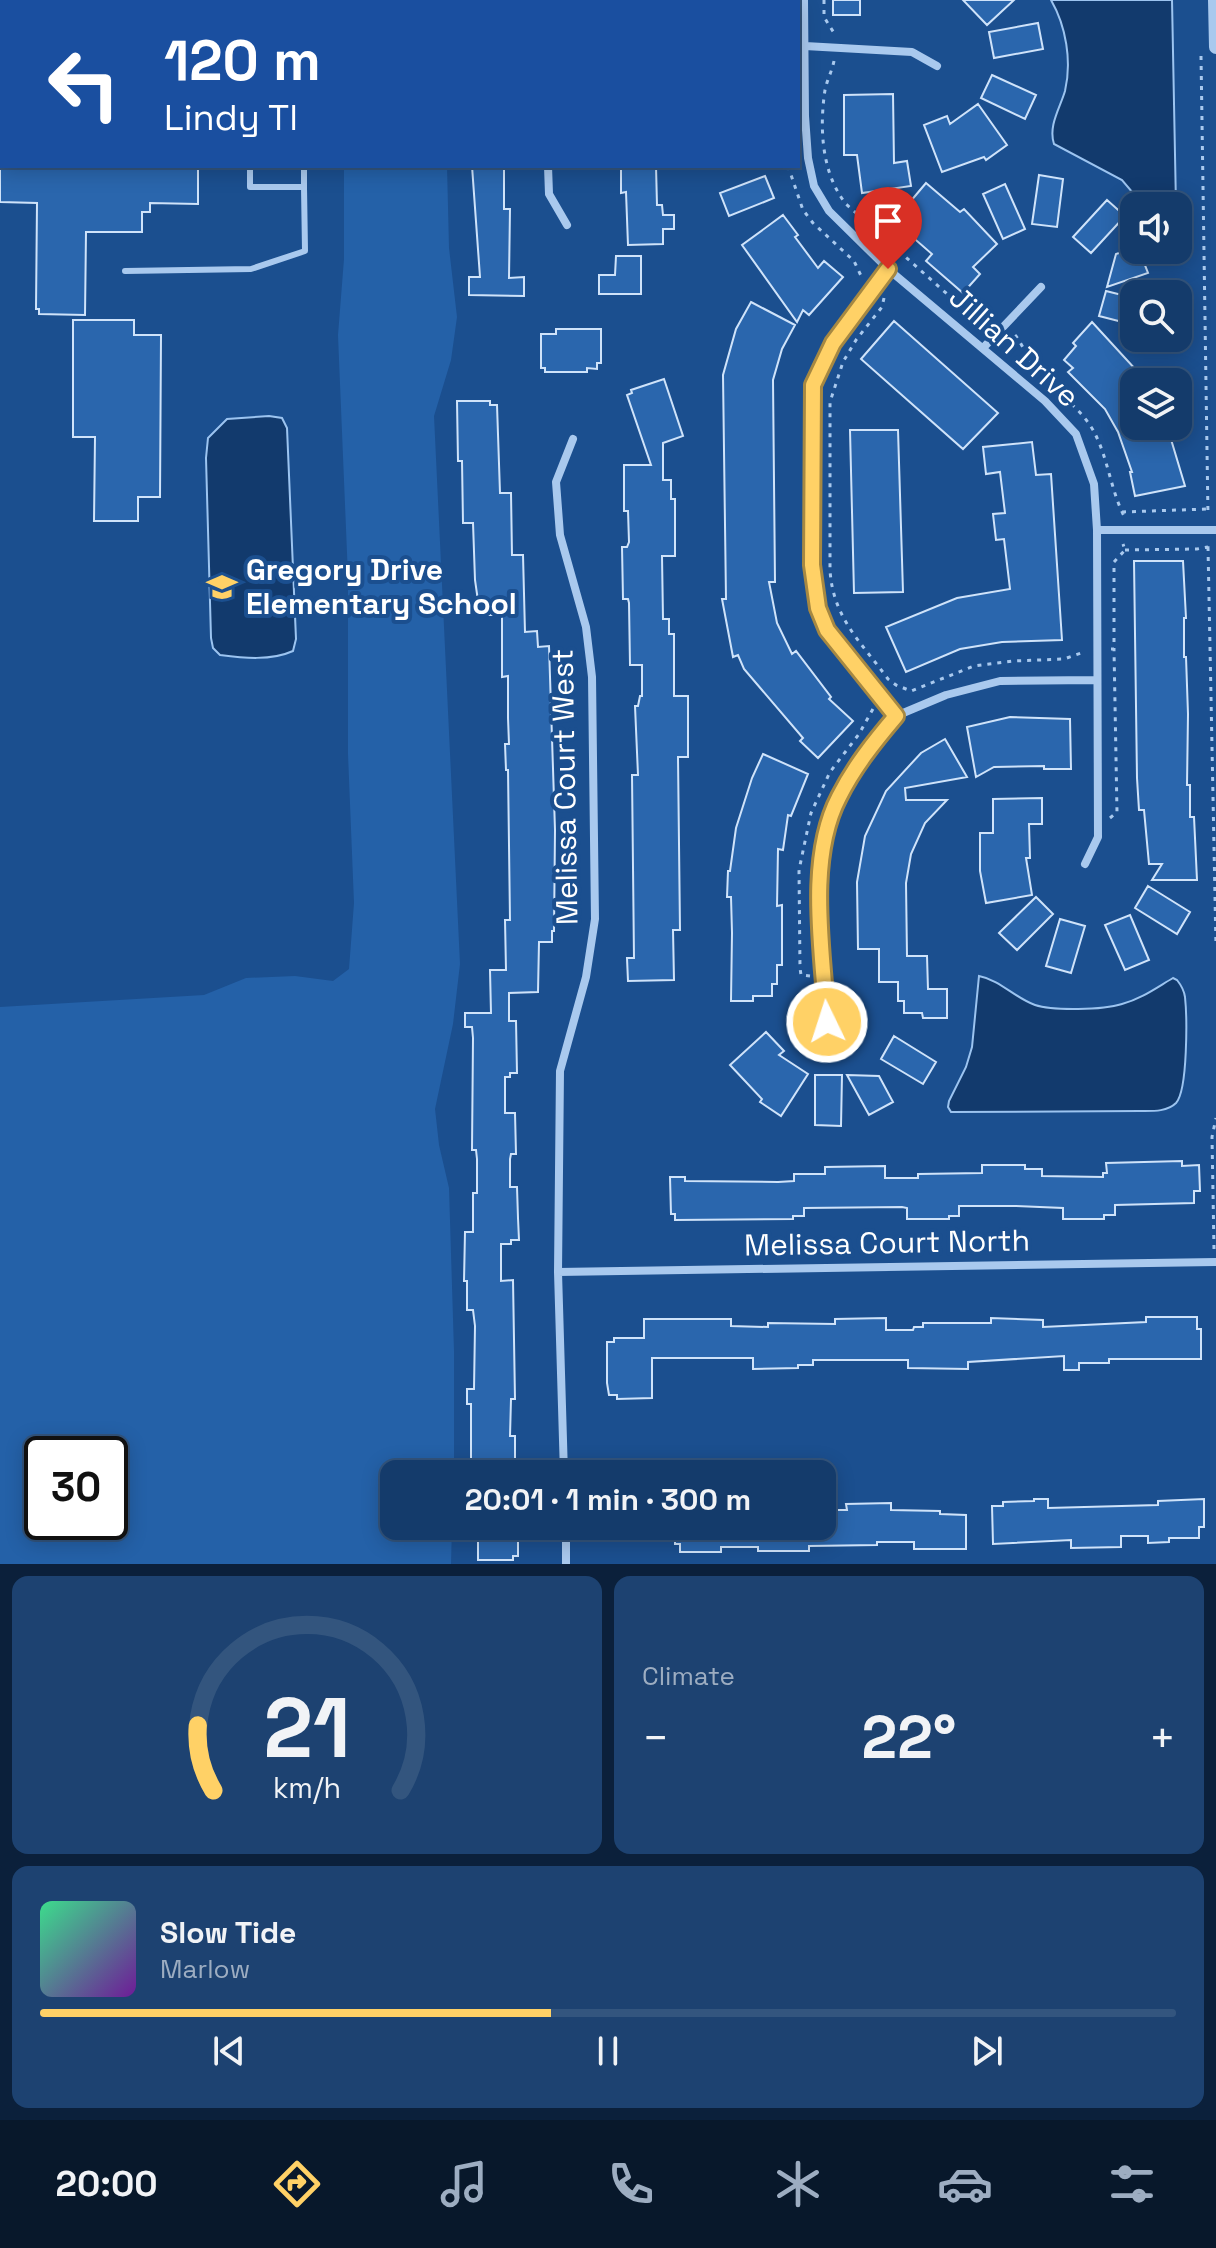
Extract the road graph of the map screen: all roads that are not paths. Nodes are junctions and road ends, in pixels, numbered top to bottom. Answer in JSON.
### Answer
{"nodes":[{"id":1,"x":804,"y":0,"type":"edge"},
{"id":2,"x":1215,"y":0,"type":"edge"},
{"id":3,"x":805,"y":46,"type":"junction"},
{"id":4,"x":1209,"y":47,"type":"edge"},
{"id":5,"x":937,"y":66,"type":"dead end"},
{"id":6,"x":250,"y":168,"type":"edge"},
{"id":7,"x":304,"y":168,"type":"edge"},
{"id":8,"x":548,"y":168,"type":"edge"},
{"id":9,"x":304,"y":187,"type":"junction"},
{"id":10,"x":567,"y":225,"type":"dead end"},
{"id":11,"x":888,"y":269,"type":"junction"},
{"id":12,"x":125,"y":271,"type":"dead end"},
{"id":13,"x":1041,"y":287,"type":"dead end"},
{"id":14,"x":984,"y":347,"type":"junction"},
{"id":15,"x":573,"y":439,"type":"dead end"},
{"id":16,"x":1097,"y":530,"type":"junction"},
{"id":17,"x":1212,"y":530,"type":"edge"},
{"id":18,"x":1095,"y":680,"type":"junction"},
{"id":19,"x":896,"y":716,"type":"junction"},
{"id":20,"x":1085,"y":864,"type":"dead end"},
{"id":21,"x":827,"y":1022,"type":"dead end"},
{"id":22,"x":1215,"y":1262,"type":"edge"},
{"id":23,"x":558,"y":1272,"type":"junction"},
{"id":24,"x":564,"y":1460,"type":"edge"},
{"id":25,"x":566,"y":1540,"type":"edge"},
{"id":26,"x":566,"y":1564,"type":"edge"}],
"edges":[{"from":1,"to":3,"type":"street","name":"Jillian Drive"},
{"from":2,"to":4,"type":"street"},
{"from":3,"to":5,"type":"street"},
{"from":3,"to":11,"type":"street","name":"Jillian Drive"},
{"from":6,"to":9,"type":"lane"},
{"from":7,"to":9,"type":"lane"},
{"from":8,"to":10,"type":"street"},
{"from":9,"to":12,"type":"lane"},
{"from":11,"to":14,"type":"street","name":"Jillian Drive"},
{"from":11,"to":19,"type":"street"},
{"from":13,"to":14,"type":"street"},
{"from":14,"to":16,"type":"street","name":"Jillian Drive"},
{"from":15,"to":23,"type":"street","name":"Melissa Court West"},
{"from":16,"to":17,"type":"street"},
{"from":16,"to":18,"type":"street","name":"Jillian Drive"},
{"from":18,"to":19,"type":"street"},
{"from":18,"to":20,"type":"street","name":"Jillian Drive"},
{"from":19,"to":21,"type":"street"},
{"from":22,"to":23,"type":"street","name":"Melissa Court North"},
{"from":23,"to":24,"type":"street","name":"Melissa Court West"},
{"from":25,"to":26,"type":"street"}]}
